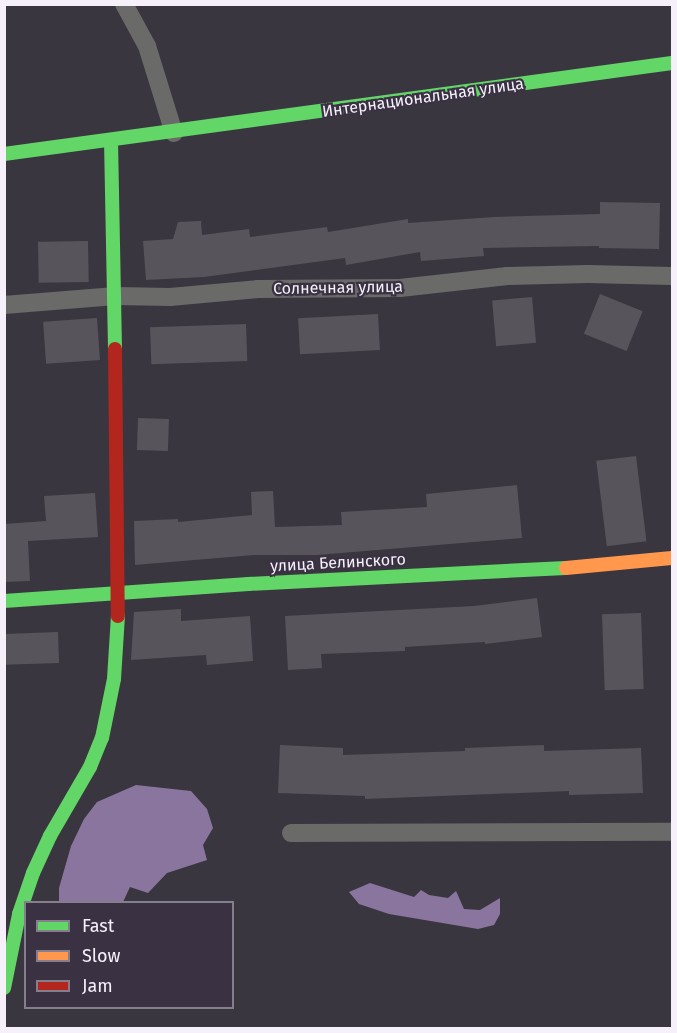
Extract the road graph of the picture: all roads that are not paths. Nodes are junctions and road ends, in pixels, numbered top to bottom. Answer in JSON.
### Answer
{"nodes":[{"id":1,"x":124,"y":4,"type":"edge"},
{"id":2,"x":672,"y":63,"type":"edge"},
{"id":3,"x":174,"y":133,"type":"junction"},
{"id":4,"x":111,"y":140,"type":"junction"},
{"id":5,"x":4,"y":154,"type":"edge"},
{"id":6,"x":672,"y":276,"type":"edge"},
{"id":7,"x":116,"y":296,"type":"junction"},
{"id":8,"x":4,"y":305,"type":"edge"},
{"id":9,"x":672,"y":558,"type":"edge"},
{"id":10,"x":120,"y":592,"type":"junction"},
{"id":11,"x":4,"y":601,"type":"edge"},
{"id":12,"x":291,"y":832,"type":"dead end"},
{"id":13,"x":672,"y":832,"type":"edge"},
{"id":14,"x":4,"y":988,"type":"edge"}],
"edges":[{"from":1,"to":3,"type":"street"},
{"from":2,"to":3,"type":"street","name":"Интернациональная улица"},
{"from":3,"to":4,"type":"street","name":"Интернациональная улица"},
{"from":4,"to":5,"type":"street","name":"Интернациональная улица"},
{"from":4,"to":7,"type":"street"},
{"from":6,"to":7,"type":"street","name":"Солнечная улица"},
{"from":7,"to":8,"type":"street","name":"Солнечная улица"},
{"from":7,"to":10,"type":"street"},
{"from":9,"to":10,"type":"street","name":"улица Белинского"},
{"from":10,"to":11,"type":"street","name":"улица Белинского"},
{"from":10,"to":14,"type":"street"},
{"from":12,"to":13,"type":"street"}]}
